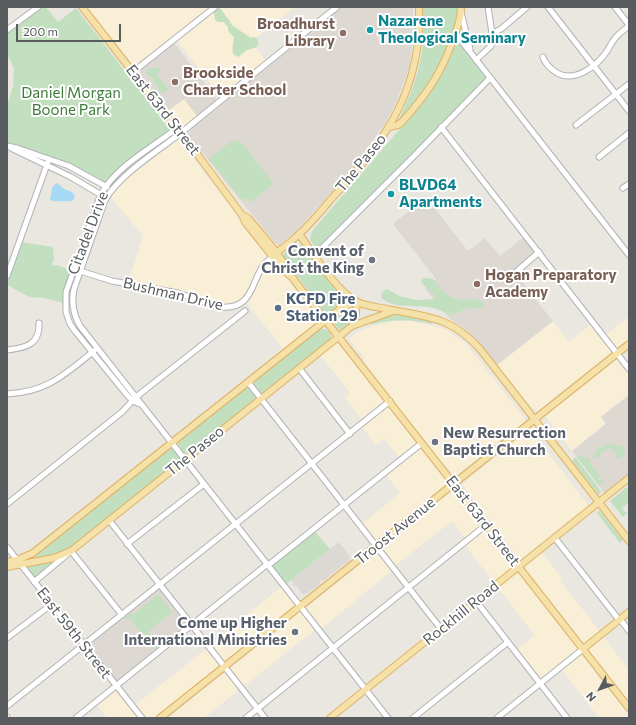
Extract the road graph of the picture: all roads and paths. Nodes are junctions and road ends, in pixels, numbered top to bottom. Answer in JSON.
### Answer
{"nodes":[{"id":1,"x":38,"y":7,"type":"edge"},
{"id":2,"x":82,"y":7,"type":"edge"},
{"id":3,"x":215,"y":7,"type":"edge"},
{"id":4,"x":337,"y":7,"type":"edge"},
{"id":5,"x":419,"y":7,"type":"edge"},
{"id":6,"x":488,"y":7,"type":"edge"},
{"id":7,"x":527,"y":7,"type":"edge"},
{"id":8,"x":548,"y":7,"type":"edge"},
{"id":9,"x":615,"y":7,"type":"edge"},
{"id":10,"x":461,"y":10,"type":"edge"},
{"id":11,"x":629,"y":26,"type":"edge"},
{"id":12,"x":7,"y":30,"type":"edge"},
{"id":13,"x":492,"y":33,"type":"junction"},
{"id":14,"x":456,"y":34,"type":"junction"},
{"id":15,"x":470,"y":52,"type":"junction"},
{"id":16,"x":543,"y":57,"type":"dead end"},
{"id":17,"x":476,"y":60,"type":"junction"},
{"id":18,"x":593,"y":65,"type":"junction"},
{"id":19,"x":133,"y":72,"type":"junction"},
{"id":20,"x":490,"y":78,"type":"junction"},
{"id":21,"x":629,"y":84,"type":"edge"},
{"id":22,"x":616,"y":94,"type":"junction"},
{"id":23,"x":629,"y":111,"type":"edge"},
{"id":24,"x":576,"y":125,"type":"dead end"},
{"id":25,"x":389,"y":127,"type":"junction"},
{"id":26,"x":441,"y":127,"type":"junction"},
{"id":27,"x":180,"y":133,"type":"junction"},
{"id":28,"x":629,"y":134,"type":"edge"},
{"id":29,"x":7,"y":147,"type":"edge"},
{"id":30,"x":599,"y":157,"type":"dead end"},
{"id":31,"x":49,"y":159,"type":"junction"},
{"id":32,"x":47,"y":166,"type":"junction"},
{"id":33,"x":629,"y":184,"type":"edge"},
{"id":34,"x":105,"y":186,"type":"junction"},
{"id":35,"x":623,"y":188,"type":"dead end"},
{"id":36,"x":111,"y":190,"type":"junction"},
{"id":37,"x":101,"y":194,"type":"junction"},
{"id":38,"x":107,"y":198,"type":"junction"},
{"id":39,"x":242,"y":215,"type":"junction"},
{"id":40,"x":299,"y":234,"type":"junction"},
{"id":41,"x":540,"y":252,"type":"junction"},
{"id":42,"x":275,"y":255,"type":"junction"},
{"id":43,"x":315,"y":255,"type":"junction"},
{"id":44,"x":629,"y":256,"type":"edge"},
{"id":45,"x":74,"y":268,"type":"junction"},
{"id":46,"x":81,"y":270,"type":"junction"},
{"id":47,"x":515,"y":273,"type":"dead end"},
{"id":48,"x":7,"y":276,"type":"edge"},
{"id":49,"x":293,"y":278,"type":"junction"},
{"id":50,"x":340,"y":288,"type":"junction"},
{"id":51,"x":356,"y":301,"type":"junction"},
{"id":52,"x":340,"y":309,"type":"junction"},
{"id":53,"x":245,"y":311,"type":"dead end"},
{"id":54,"x":395,"y":311,"type":"junction"},
{"id":55,"x":326,"y":320,"type":"junction"},
{"id":56,"x":39,"y":323,"type":"dead end"},
{"id":57,"x":352,"y":326,"type":"junction"},
{"id":58,"x":339,"y":337,"type":"junction"},
{"id":59,"x":629,"y":344,"type":"edge"},
{"id":60,"x":98,"y":348,"type":"junction"},
{"id":61,"x":7,"y":350,"type":"edge"},
{"id":62,"x":92,"y":352,"type":"junction"},
{"id":63,"x":617,"y":353,"type":"junction"},
{"id":64,"x":299,"y":368,"type":"junction"},
{"id":65,"x":629,"y":369,"type":"edge"},
{"id":66,"x":248,"y":382,"type":"junction"},
{"id":67,"x":7,"y":394,"type":"edge"},
{"id":68,"x":135,"y":399,"type":"junction"},
{"id":69,"x":261,"y":399,"type":"junction"},
{"id":70,"x":390,"y":401,"type":"junction"},
{"id":71,"x":534,"y":419,"type":"junction"},
{"id":72,"x":350,"y":434,"type":"junction"},
{"id":73,"x":172,"y":442,"type":"junction"},
{"id":74,"x":422,"y":443,"type":"junction"},
{"id":75,"x":185,"y":459,"type":"junction"},
{"id":76,"x":312,"y":464,"type":"junction"},
{"id":77,"x":629,"y":478,"type":"edge"},
{"id":78,"x":454,"y":483,"type":"junction"},
{"id":79,"x":204,"y":484,"type":"junction"},
{"id":80,"x":599,"y":502,"type":"junction"},
{"id":81,"x":7,"y":504,"type":"edge"},
{"id":82,"x":345,"y":505,"type":"junction"},
{"id":83,"x":109,"y":520,"type":"junction"},
{"id":84,"x":236,"y":524,"type":"junction"},
{"id":85,"x":486,"y":525,"type":"junction"},
{"id":86,"x":555,"y":538,"type":"junction"},
{"id":87,"x":629,"y":541,"type":"edge"},
{"id":88,"x":127,"y":544,"type":"junction"},
{"id":89,"x":376,"y":546,"type":"junction"},
{"id":90,"x":7,"y":547,"type":"edge"},
{"id":91,"x":71,"y":551,"type":"junction"},
{"id":92,"x":7,"y":562,"type":"edge"},
{"id":93,"x":19,"y":562,"type":"junction"},
{"id":94,"x":268,"y":564,"type":"junction"},
{"id":95,"x":7,"y":567,"type":"edge"},
{"id":96,"x":519,"y":567,"type":"junction"},
{"id":97,"x":34,"y":582,"type":"junction"},
{"id":98,"x":160,"y":584,"type":"junction"},
{"id":99,"x":409,"y":587,"type":"junction"},
{"id":100,"x":476,"y":601,"type":"junction"},
{"id":101,"x":52,"y":604,"type":"junction"},
{"id":102,"x":301,"y":606,"type":"junction"},
{"id":103,"x":629,"y":612,"type":"edge"},
{"id":104,"x":122,"y":615,"type":"junction"},
{"id":105,"x":620,"y":620,"type":"junction"},
{"id":106,"x":192,"y":625,"type":"junction"},
{"id":107,"x":442,"y":629,"type":"junction"},
{"id":108,"x":629,"y":631,"type":"edge"},
{"id":109,"x":7,"y":638,"type":"edge"},
{"id":110,"x":508,"y":642,"type":"junction"},
{"id":111,"x":84,"y":645,"type":"junction"},
{"id":112,"x":334,"y":648,"type":"junction"},
{"id":113,"x":583,"y":649,"type":"junction"},
{"id":114,"x":225,"y":667,"type":"junction"},
{"id":115,"x":540,"y":683,"type":"junction"},
{"id":116,"x":116,"y":686,"type":"junction"},
{"id":117,"x":366,"y":689,"type":"junction"},
{"id":118,"x":7,"y":706,"type":"edge"},
{"id":119,"x":258,"y":708,"type":"junction"},
{"id":120,"x":629,"y":708,"type":"edge"},
{"id":121,"x":76,"y":718,"type":"edge"},
{"id":122,"x":142,"y":718,"type":"edge"},
{"id":123,"x":160,"y":718,"type":"edge"},
{"id":124,"x":246,"y":718,"type":"edge"},
{"id":125,"x":265,"y":718,"type":"edge"},
{"id":126,"x":330,"y":718,"type":"edge"},
{"id":127,"x":388,"y":718,"type":"edge"},
{"id":128,"x":413,"y":718,"type":"edge"},
{"id":129,"x":497,"y":718,"type":"edge"},
{"id":130,"x":567,"y":718,"type":"edge"}],
"edges":[{"from":1,"to":12,"type":"street"},
{"from":2,"to":19,"type":"main road","name":"East 63rd Street"},
{"from":3,"to":19,"type":"street"},
{"from":4,"to":27,"type":"street"},
{"from":5,"to":25,"type":"main road"},
{"from":6,"to":13,"type":"street"},
{"from":7,"to":13,"type":"street"},
{"from":8,"to":18,"type":"street"},
{"from":9,"to":11,"type":"street"},
{"from":10,"to":14,"type":"main road","name":"The Paseo"},
{"from":10,"to":15,"type":"street"},
{"from":11,"to":18,"type":"street"},
{"from":13,"to":17,"type":"street"},
{"from":14,"to":15,"type":"street"},
{"from":14,"to":25,"type":"main road","name":"The Paseo"},
{"from":15,"to":17,"type":"street"},
{"from":16,"to":18,"type":"street"},
{"from":17,"to":20,"type":"street"},
{"from":18,"to":22,"type":"street"},
{"from":19,"to":27,"type":"main road","name":"East 63rd Street"},
{"from":20,"to":26,"type":"street"},
{"from":20,"to":44,"type":"street"},
{"from":21,"to":22,"type":"street"},
{"from":22,"to":23,"type":"street"},
{"from":22,"to":24,"type":"street"},
{"from":25,"to":40,"type":"main road","name":"The Paseo"},
{"from":26,"to":41,"type":"street"},
{"from":26,"to":43,"type":"street"},
{"from":27,"to":34,"type":"street","name":"Citadel Drive"},
{"from":27,"to":36,"type":"street","name":"Citadel Drive"},
{"from":27,"to":39,"type":"main road","name":"East 63rd Street"},
{"from":28,"to":30,"type":"street"},
{"from":29,"to":31,"type":"street"},
{"from":29,"to":32,"type":"street"},
{"from":31,"to":32,"type":"street"},
{"from":31,"to":34,"type":"street"},
{"from":32,"to":37,"type":"street"},
{"from":32,"to":48,"type":"street"},
{"from":33,"to":35,"type":"street"},
{"from":34,"to":36,"type":"street"},
{"from":34,"to":37,"type":"street","name":"Citadel Drive"},
{"from":36,"to":38,"type":"street","name":"Citadel Drive"},
{"from":37,"to":38,"type":"street"},
{"from":37,"to":45,"type":"street","name":"Citadel Drive"},
{"from":38,"to":46,"type":"street","name":"Citadel Drive"},
{"from":39,"to":42,"type":"main road","name":"East 63rd Street"},
{"from":39,"to":42,"type":"main road","name":"East 63rd Street"},
{"from":40,"to":42,"type":"main road","name":"Bushman Drive"},
{"from":40,"to":43,"type":"main road"},
{"from":41,"to":47,"type":"street"},
{"from":41,"to":63,"type":"street"},
{"from":42,"to":46,"type":"street","name":"Bushman Drive"},
{"from":42,"to":49,"type":"main road","name":"East 63rd Street"},
{"from":42,"to":49,"type":"main road","name":"East 63rd Street"},
{"from":43,"to":50,"type":"main road"},
{"from":45,"to":46,"type":"street","name":"Bushman Drive"},
{"from":45,"to":62,"type":"street","name":"Citadel Drive"},
{"from":46,"to":60,"type":"street","name":"Citadel Drive"},
{"from":49,"to":55,"type":"main road","name":"East 63rd Street"},
{"from":50,"to":51,"type":"main road"},
{"from":50,"to":52,"type":"main road"},
{"from":51,"to":52,"type":"main road","name":"The Paseo"},
{"from":51,"to":54,"type":"main road"},
{"from":51,"to":57,"type":"main road"},
{"from":52,"to":55,"type":"main road","name":"The Paseo"},
{"from":53,"to":68,"type":"street"},
{"from":54,"to":57,"type":"main road"},
{"from":54,"to":71,"type":"main road"},
{"from":55,"to":58,"type":"main road","name":"East 63rd Street"},
{"from":55,"to":66,"type":"main road","name":"The Paseo"},
{"from":56,"to":61,"type":"street"},
{"from":57,"to":58,"type":"main road","name":"The Paseo"},
{"from":58,"to":64,"type":"main road","name":"The Paseo"},
{"from":58,"to":70,"type":"main road","name":"East 63rd Street"},
{"from":59,"to":63,"type":"main road","name":"Troost Avenue"},
{"from":60,"to":62,"type":"street"},
{"from":60,"to":68,"type":"street","name":"Citadel Drive"},
{"from":62,"to":67,"type":"street"},
{"from":62,"to":68,"type":"street","name":"Citadel Drive"},
{"from":63,"to":65,"type":"street"},
{"from":63,"to":71,"type":"main road","name":"Troost Avenue"},
{"from":64,"to":69,"type":"main road","name":"The Paseo"},
{"from":64,"to":72,"type":"street"},
{"from":66,"to":69,"type":"street"},
{"from":66,"to":73,"type":"main road","name":"The Paseo"},
{"from":68,"to":73,"type":"street"},
{"from":68,"to":81,"type":"street"},
{"from":69,"to":75,"type":"main road","name":"The Paseo"},
{"from":69,"to":76,"type":"street"},
{"from":70,"to":72,"type":"street"},
{"from":70,"to":74,"type":"main road","name":"East 63rd Street"},
{"from":71,"to":78,"type":"main road","name":"Troost Avenue"},
{"from":71,"to":80,"type":"main road"},
{"from":72,"to":76,"type":"street"},
{"from":73,"to":75,"type":"street"},
{"from":73,"to":93,"type":"main road","name":"The Paseo"},
{"from":74,"to":78,"type":"main road","name":"East 63rd Street"},
{"from":74,"to":82,"type":"street"},
{"from":75,"to":79,"type":"street"},
{"from":75,"to":83,"type":"main road","name":"The Paseo"},
{"from":76,"to":82,"type":"street"},
{"from":76,"to":84,"type":"street"},
{"from":77,"to":80,"type":"main road","name":"Rockhill Road"},
{"from":78,"to":85,"type":"main road","name":"East 63rd Street"},
{"from":78,"to":89,"type":"main road","name":"Troost Avenue"},
{"from":79,"to":84,"type":"street"},
{"from":79,"to":88,"type":"street"},
{"from":80,"to":86,"type":"main road","name":"Rockhill Road"},
{"from":80,"to":87,"type":"main road"},
{"from":82,"to":89,"type":"street"},
{"from":82,"to":94,"type":"street"},
{"from":83,"to":88,"type":"street"},
{"from":83,"to":91,"type":"main road","name":"The Paseo"},
{"from":84,"to":94,"type":"street"},
{"from":84,"to":98,"type":"street"},
{"from":85,"to":96,"type":"main road","name":"East 63rd Street"},
{"from":85,"to":99,"type":"street"},
{"from":86,"to":96,"type":"main road","name":"Rockhill Road"},
{"from":86,"to":105,"type":"street"},
{"from":88,"to":98,"type":"street"},
{"from":89,"to":99,"type":"street"},
{"from":89,"to":102,"type":"main road","name":"Troost Avenue"},
{"from":90,"to":93,"type":"street","name":"East 59th Street"},
{"from":91,"to":93,"type":"main road","name":"The Paseo"},
{"from":91,"to":97,"type":"street"},
{"from":91,"to":104,"type":"street"},
{"from":92,"to":93,"type":"main road","name":"The Paseo"},
{"from":93,"to":95,"type":"main road","name":"The Paseo"},
{"from":93,"to":97,"type":"street","name":"East 59th Street"},
{"from":94,"to":102,"type":"street"},
{"from":94,"to":106,"type":"street"},
{"from":96,"to":100,"type":"main road","name":"Rockhill Road"},
{"from":96,"to":113,"type":"main road","name":"East 63rd Street"},
{"from":97,"to":101,"type":"street","name":"East 59th Street"},
{"from":98,"to":104,"type":"street"},
{"from":98,"to":106,"type":"street"},
{"from":99,"to":107,"type":"street"},
{"from":99,"to":112,"type":"street"},
{"from":100,"to":107,"type":"main road","name":"Rockhill Road"},
{"from":100,"to":110,"type":"street"},
{"from":101,"to":109,"type":"street"},
{"from":101,"to":111,"type":"street","name":"East 59th Street"},
{"from":102,"to":112,"type":"street"},
{"from":102,"to":114,"type":"main road","name":"Troost Avenue"},
{"from":103,"to":105,"type":"main road"},
{"from":104,"to":111,"type":"street"},
{"from":105,"to":108,"type":"street"},
{"from":105,"to":113,"type":"main road"},
{"from":106,"to":114,"type":"street"},
{"from":106,"to":116,"type":"street"},
{"from":107,"to":117,"type":"main road","name":"Rockhill Road"},
{"from":110,"to":115,"type":"street"},
{"from":110,"to":128,"type":"street"},
{"from":111,"to":116,"type":"street","name":"East 59th Street"},
{"from":111,"to":118,"type":"street"},
{"from":112,"to":117,"type":"street"},
{"from":112,"to":119,"type":"street"},
{"from":113,"to":115,"type":"street"},
{"from":113,"to":120,"type":"main road","name":"East 63rd Street"},
{"from":114,"to":119,"type":"street"},
{"from":114,"to":123,"type":"main road","name":"Troost Avenue"},
{"from":115,"to":129,"type":"street"},
{"from":115,"to":130,"type":"street"},
{"from":116,"to":121,"type":"street"},
{"from":116,"to":122,"type":"street","name":"East 59th Street"},
{"from":117,"to":126,"type":"main road","name":"Rockhill Road"},
{"from":117,"to":127,"type":"street"},
{"from":119,"to":124,"type":"street"},
{"from":119,"to":125,"type":"street"}]}
